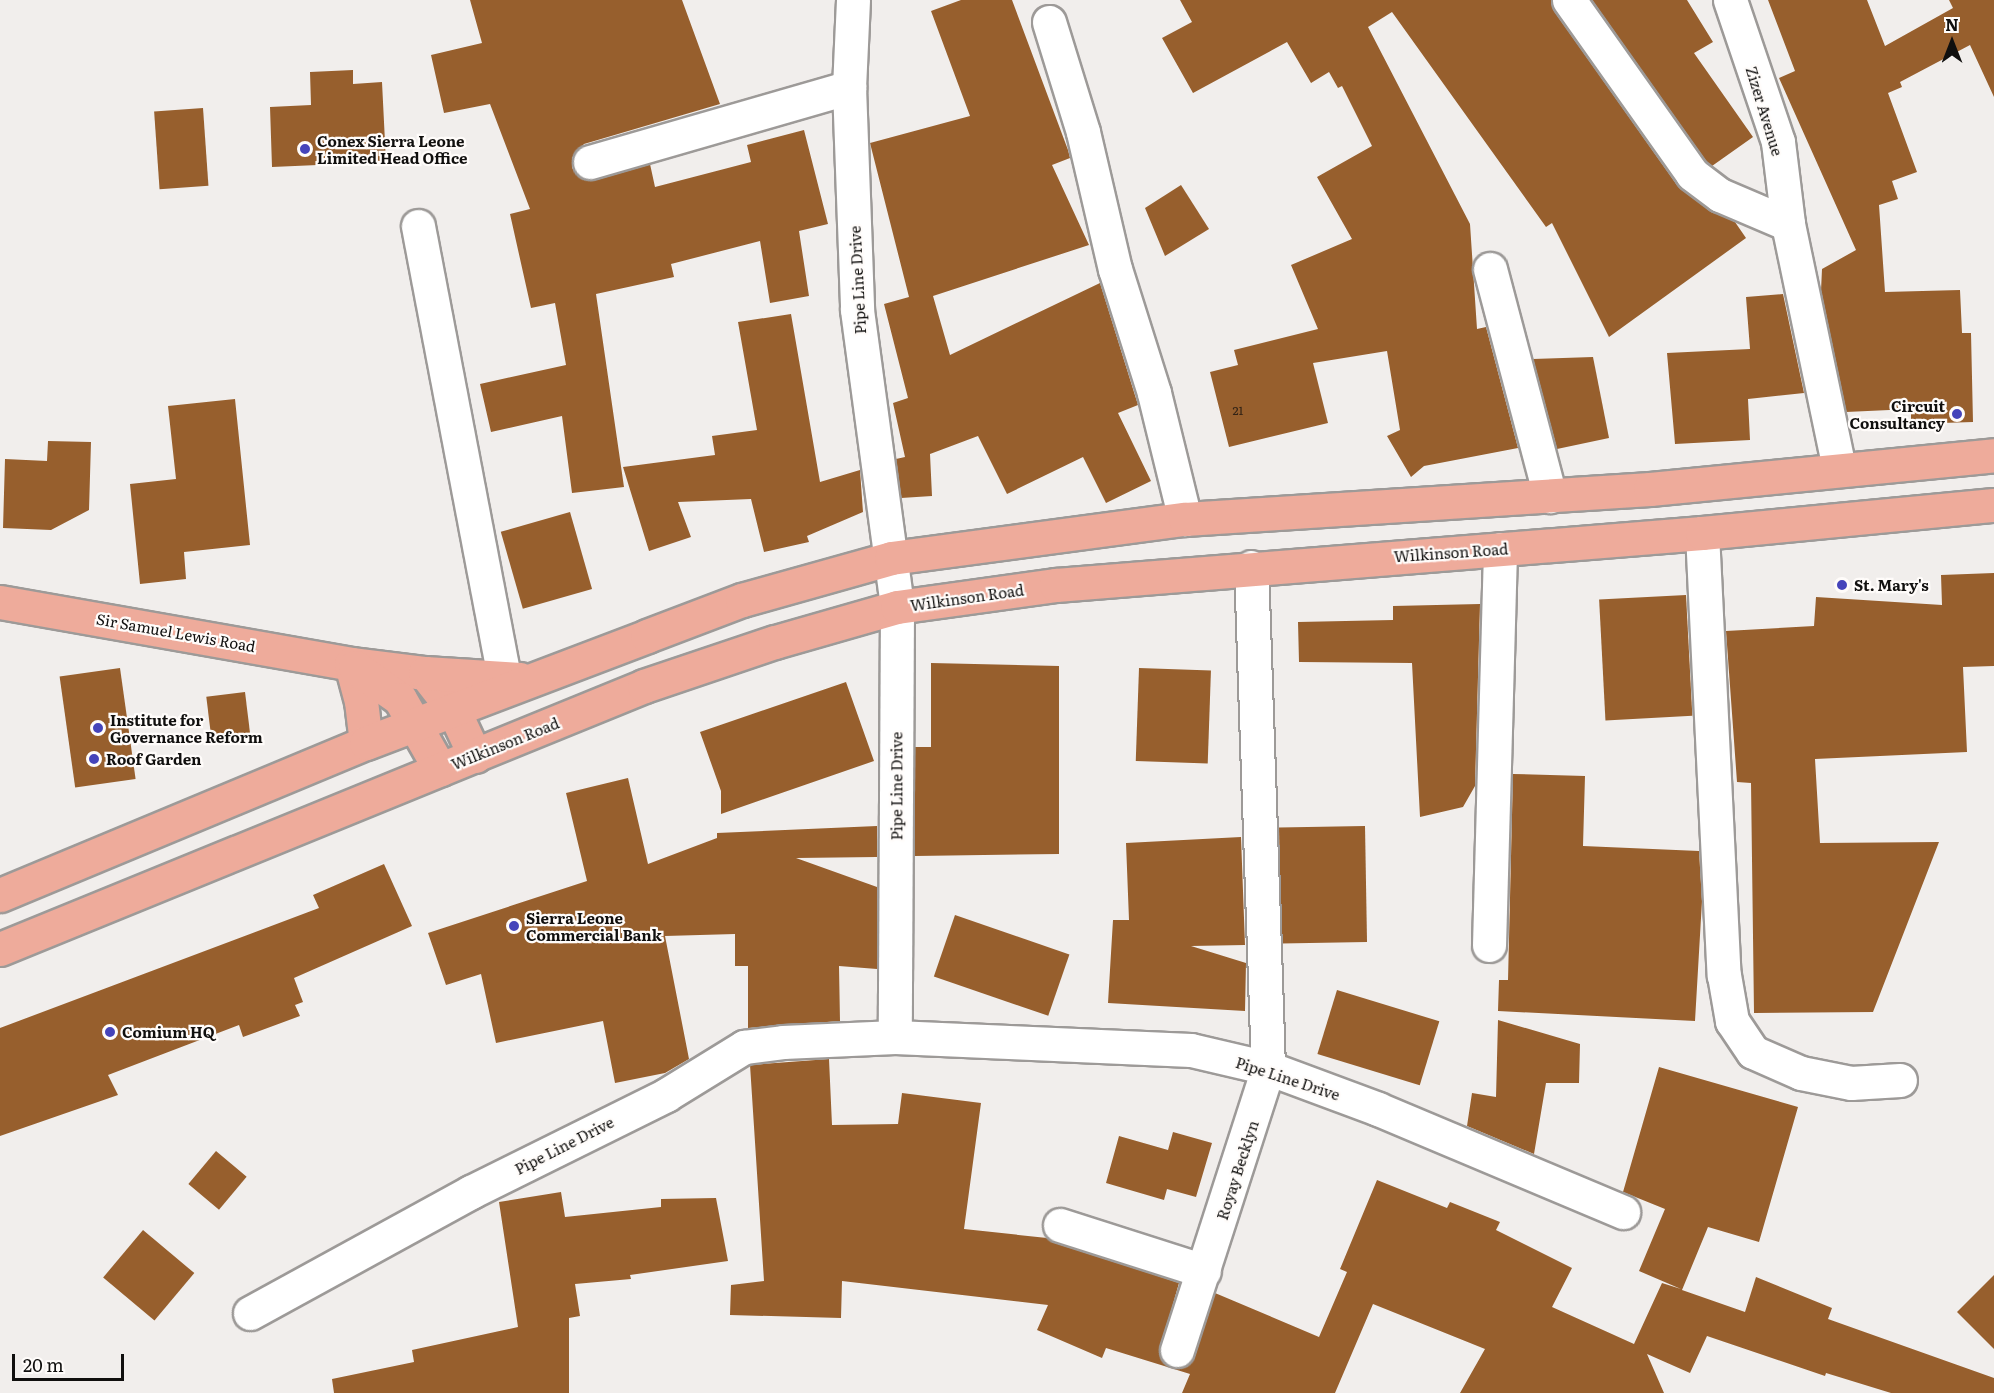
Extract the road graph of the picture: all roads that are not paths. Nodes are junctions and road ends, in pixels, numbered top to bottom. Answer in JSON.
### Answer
{"nodes":[{"id":1,"x":853,"y":0,"type":"edge"},
{"id":2,"x":1569,"y":0,"type":"edge"},
{"id":3,"x":1730,"y":0,"type":"edge"},
{"id":4,"x":1049,"y":22,"type":"dead end"},
{"id":5,"x":849,"y":87,"type":"junction"},
{"id":6,"x":590,"y":162,"type":"dead end"},
{"id":7,"x":1788,"y":224,"type":"junction"},
{"id":8,"x":418,"y":226,"type":"dead end"},
{"id":9,"x":1490,"y":268,"type":"dead end"},
{"id":10,"x":1994,"y":455,"type":"edge"},
{"id":11,"x":1839,"y":469,"type":"junction"},
{"id":12,"x":1550,"y":496,"type":"junction"},
{"id":13,"x":1994,"y":505,"type":"edge"},
{"id":14,"x":1185,"y":519,"type":"junction"},
{"id":15,"x":1702,"y":533,"type":"junction"},
{"id":16,"x":1500,"y":549,"type":"junction"},
{"id":17,"x":891,"y":558,"type":"junction"},
{"id":18,"x":1251,"y":567,"type":"junction"},
{"id":19,"x":0,"y":602,"type":"edge"},
{"id":20,"x":897,"y":607,"type":"junction"},
{"id":21,"x":351,"y":664,"type":"junction"},
{"id":22,"x":425,"y":672,"type":"junction"},
{"id":23,"x":518,"y":679,"type":"junction"},
{"id":24,"x":453,"y":709,"type":"junction"},
{"id":25,"x":417,"y":723,"type":"junction"},
{"id":26,"x":366,"y":743,"type":"junction"},
{"id":27,"x":475,"y":756,"type":"junction"},
{"id":28,"x":440,"y":770,"type":"junction"},
{"id":29,"x":0,"y":895,"type":"edge"},
{"id":30,"x":1489,"y":945,"type":"dead end"},
{"id":31,"x":0,"y":949,"type":"edge"},
{"id":32,"x":895,"y":1037,"type":"junction"},
{"id":33,"x":1268,"y":1068,"type":"junction"},
{"id":34,"x":1900,"y":1080,"type":"dead end"},
{"id":35,"x":1623,"y":1212,"type":"dead end"},
{"id":36,"x":1060,"y":1225,"type":"dead end"},
{"id":37,"x":1204,"y":1271,"type":"junction"},
{"id":38,"x":250,"y":1313,"type":"dead end"},
{"id":39,"x":1177,"y":1350,"type":"dead end"}],
"edges":[{"from":1,"to":5,"type":"street","name":"Pipe Line Drive"},
{"from":2,"to":7,"type":"street"},
{"from":3,"to":7,"type":"street","name":"Zizer Avenue"},
{"from":4,"to":14,"type":"street"},
{"from":5,"to":6,"type":"street"},
{"from":5,"to":17,"type":"street","name":"Pipe Line Drive"},
{"from":7,"to":11,"type":"street","name":"Zizer Avenue"},
{"from":8,"to":23,"type":"street"},
{"from":9,"to":12,"type":"street"},
{"from":10,"to":11,"type":"main road"},
{"from":11,"to":12,"type":"main road"},
{"from":12,"to":14,"type":"main road"},
{"from":13,"to":15,"type":"main road","name":"Wilkinson Road"},
{"from":14,"to":17,"type":"main road"},
{"from":15,"to":16,"type":"main road","name":"Wilkinson Road"},
{"from":15,"to":34,"type":"street"},
{"from":16,"to":18,"type":"main road","name":"Wilkinson Road"},
{"from":16,"to":30,"type":"street"},
{"from":17,"to":20,"type":"street","name":"Pipe Line Drive"},
{"from":17,"to":23,"type":"main road"},
{"from":18,"to":20,"type":"main road","name":"Wilkinson Road"},
{"from":18,"to":33,"type":"street","name":"Royay Becklyn"},
{"from":19,"to":21,"type":"main road","name":"Sir Samuel Lewis Road"},
{"from":20,"to":27,"type":"main road","name":"Wilkinson Road"},
{"from":20,"to":32,"type":"street","name":"Pipe Line Drive"},
{"from":21,"to":22,"type":"main road","name":"Sir Samuel Lewis Road"},
{"from":21,"to":25,"type":"main road","name":"Sir Samuel Lewis Road"},
{"from":21,"to":26,"type":"main road"},
{"from":22,"to":23,"type":"main road","name":"Sir Samuel Lewis Road"},
{"from":22,"to":24,"type":"main road"},
{"from":23,"to":24,"type":"main road"},
{"from":24,"to":25,"type":"main road"},
{"from":24,"to":27,"type":"main road"},
{"from":25,"to":26,"type":"main road"},
{"from":25,"to":28,"type":"main road","name":"Sir Samuel Lewis Road"},
{"from":26,"to":29,"type":"main road"},
{"from":27,"to":28,"type":"main road","name":"Wilkinson Road"},
{"from":28,"to":31,"type":"main road","name":"Wilkinson Road"},
{"from":32,"to":33,"type":"street","name":"Pipe Line Drive"},
{"from":32,"to":38,"type":"street","name":"Pipe Line Drive"},
{"from":33,"to":35,"type":"street","name":"Pipe Line Drive"},
{"from":33,"to":37,"type":"street","name":"Royay Becklyn"},
{"from":36,"to":37,"type":"street"},
{"from":37,"to":39,"type":"street","name":"Royay Becklyn"}]}
